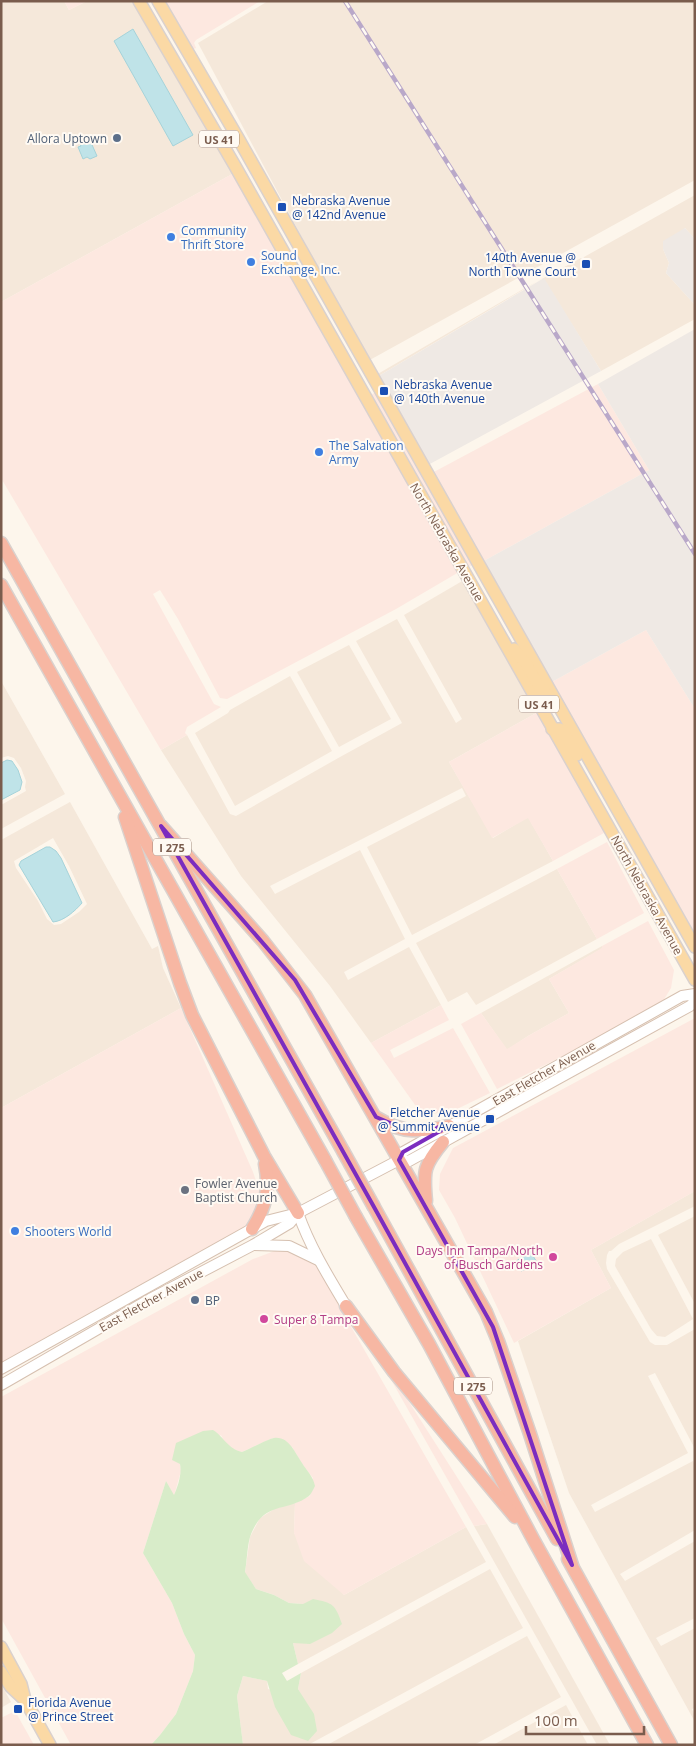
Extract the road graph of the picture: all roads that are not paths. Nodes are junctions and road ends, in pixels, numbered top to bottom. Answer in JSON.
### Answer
{"nodes":[{"id":1,"x":139,"y":1,"type":"edge"},
{"id":2,"x":158,"y":1,"type":"edge"},
{"id":3,"x":311,"y":267,"type":"junction"},
{"id":4,"x":303,"y":287,"type":"junction"},
{"id":5,"x":378,"y":386,"type":"junction"},
{"id":6,"x":363,"y":394,"type":"junction"},
{"id":7,"x":1,"y":543,"type":"edge"},
{"id":8,"x":1,"y":585,"type":"edge"},
{"id":9,"x":492,"y":622,"type":"junction"},
{"id":10,"x":555,"y":699,"type":"junction"},
{"id":11,"x":552,"y":728,"type":"junction"},
{"id":12,"x":116,"y":788,"type":"junction"},
{"id":13,"x":605,"y":789,"type":"junction"},
{"id":14,"x":161,"y":826,"type":"junction"},
{"id":15,"x":695,"y":947,"type":"edge"},
{"id":16,"x":695,"y":980,"type":"edge"},
{"id":17,"x":695,"y":994,"type":"edge"},
{"id":18,"x":695,"y":1001,"type":"edge"},
{"id":19,"x":376,"y":1118,"type":"junction"},
{"id":20,"x":449,"y":1126,"type":"junction"},
{"id":21,"x":443,"y":1142,"type":"junction"},
{"id":22,"x":264,"y":1156,"type":"junction"},
{"id":23,"x":399,"y":1160,"type":"junction"},
{"id":24,"x":426,"y":1206,"type":"junction"},
{"id":25,"x":298,"y":1213,"type":"junction"},
{"id":26,"x":252,"y":1229,"type":"junction"},
{"id":27,"x":254,"y":1245,"type":"junction"},
{"id":28,"x":318,"y":1260,"type":"junction"},
{"id":29,"x":346,"y":1306,"type":"joint"},
{"id":30,"x":1,"y":1369,"type":"edge"},
{"id":31,"x":1,"y":1385,"type":"edge"},
{"id":32,"x":533,"y":1538,"type":"junction"},
{"id":33,"x":572,"y":1565,"type":"junction"},
{"id":34,"x":1,"y":1647,"type":"edge"},
{"id":35,"x":1,"y":1672,"type":"edge"},
{"id":36,"x":25,"y":1700,"type":"junction"},
{"id":37,"x":50,"y":1745,"type":"edge"},
{"id":38,"x":647,"y":1745,"type":"edge"},
{"id":39,"x":671,"y":1745,"type":"edge"}],
"edges":[{"from":1,"to":4,"type":"main road","name":"North Nebraska Avenue","number":"US 41"},
{"from":2,"to":3,"type":"main road","name":"North Nebraska Avenue","number":"US 41"},
{"from":3,"to":4,"type":"main road"},
{"from":3,"to":5,"type":"main road","name":"North Nebraska Avenue","number":"US 41"},
{"from":4,"to":6,"type":"main road","name":"North Nebraska Avenue","number":"US 41"},
{"from":5,"to":6,"type":"main road"},
{"from":5,"to":10,"type":"main road","name":"North Nebraska Avenue","number":"US 41"},
{"from":6,"to":9,"type":"main road","name":"North Nebraska Avenue","number":"US 41"},
{"from":7,"to":14,"type":"highway","number":"I 275"},
{"from":8,"to":12,"type":"highway","number":"I 275"},
{"from":9,"to":10,"type":"main road"},
{"from":9,"to":11,"type":"main road","name":"North Nebraska Avenue","number":"US 41"},
{"from":10,"to":13,"type":"main road","name":"North Nebraska Avenue","number":"US 41"},
{"from":11,"to":13,"type":"main road"},
{"from":11,"to":16,"type":"main road","name":"North Nebraska Avenue","number":"US 41"},
{"from":12,"to":22,"type":"highway"},
{"from":12,"to":32,"type":"highway","number":"I 275","bridge":true},
{"from":13,"to":15,"type":"main road","name":"North Nebraska Avenue","number":"US 41"},
{"from":14,"to":19,"type":"highway"},
{"from":14,"to":33,"type":"highway","number":"I 275","bridge":true},
{"from":17,"to":20,"type":"main road","name":"East Fletcher Avenue"},
{"from":18,"to":21,"type":"main road","name":"East Fletcher Avenue"},
{"from":19,"to":20,"type":"highway"},
{"from":19,"to":23,"type":"highway"},
{"from":20,"to":23,"type":"main road","name":"East Fletcher Avenue"},
{"from":21,"to":23,"type":"main road","name":"East Fletcher Avenue"},
{"from":21,"to":24,"type":"highway"},
{"from":22,"to":25,"type":"highway"},
{"from":22,"to":26,"type":"highway"},
{"from":23,"to":24,"type":"highway"},
{"from":23,"to":25,"type":"main road","name":"East Fletcher Avenue"},
{"from":24,"to":33,"type":"highway"},
{"from":25,"to":26,"type":"main road","name":"East Fletcher Avenue"},
{"from":25,"to":27,"type":"main road","name":"East Fletcher Avenue"},
{"from":25,"to":28,"type":"main road"},
{"from":26,"to":30,"type":"main road","name":"East Fletcher Avenue"},
{"from":27,"to":28,"type":"main road"},
{"from":27,"to":31,"type":"main road","name":"East Fletcher Avenue"},
{"from":28,"to":29,"type":"main road"},
{"from":29,"to":32,"type":"highway"},
{"from":32,"to":38,"type":"highway","number":"I 275"},
{"from":33,"to":39,"type":"highway","number":"I 275"},
{"from":34,"to":36,"type":"main road"},
{"from":35,"to":36,"type":"main road"},
{"from":36,"to":37,"type":"main road"}]}
